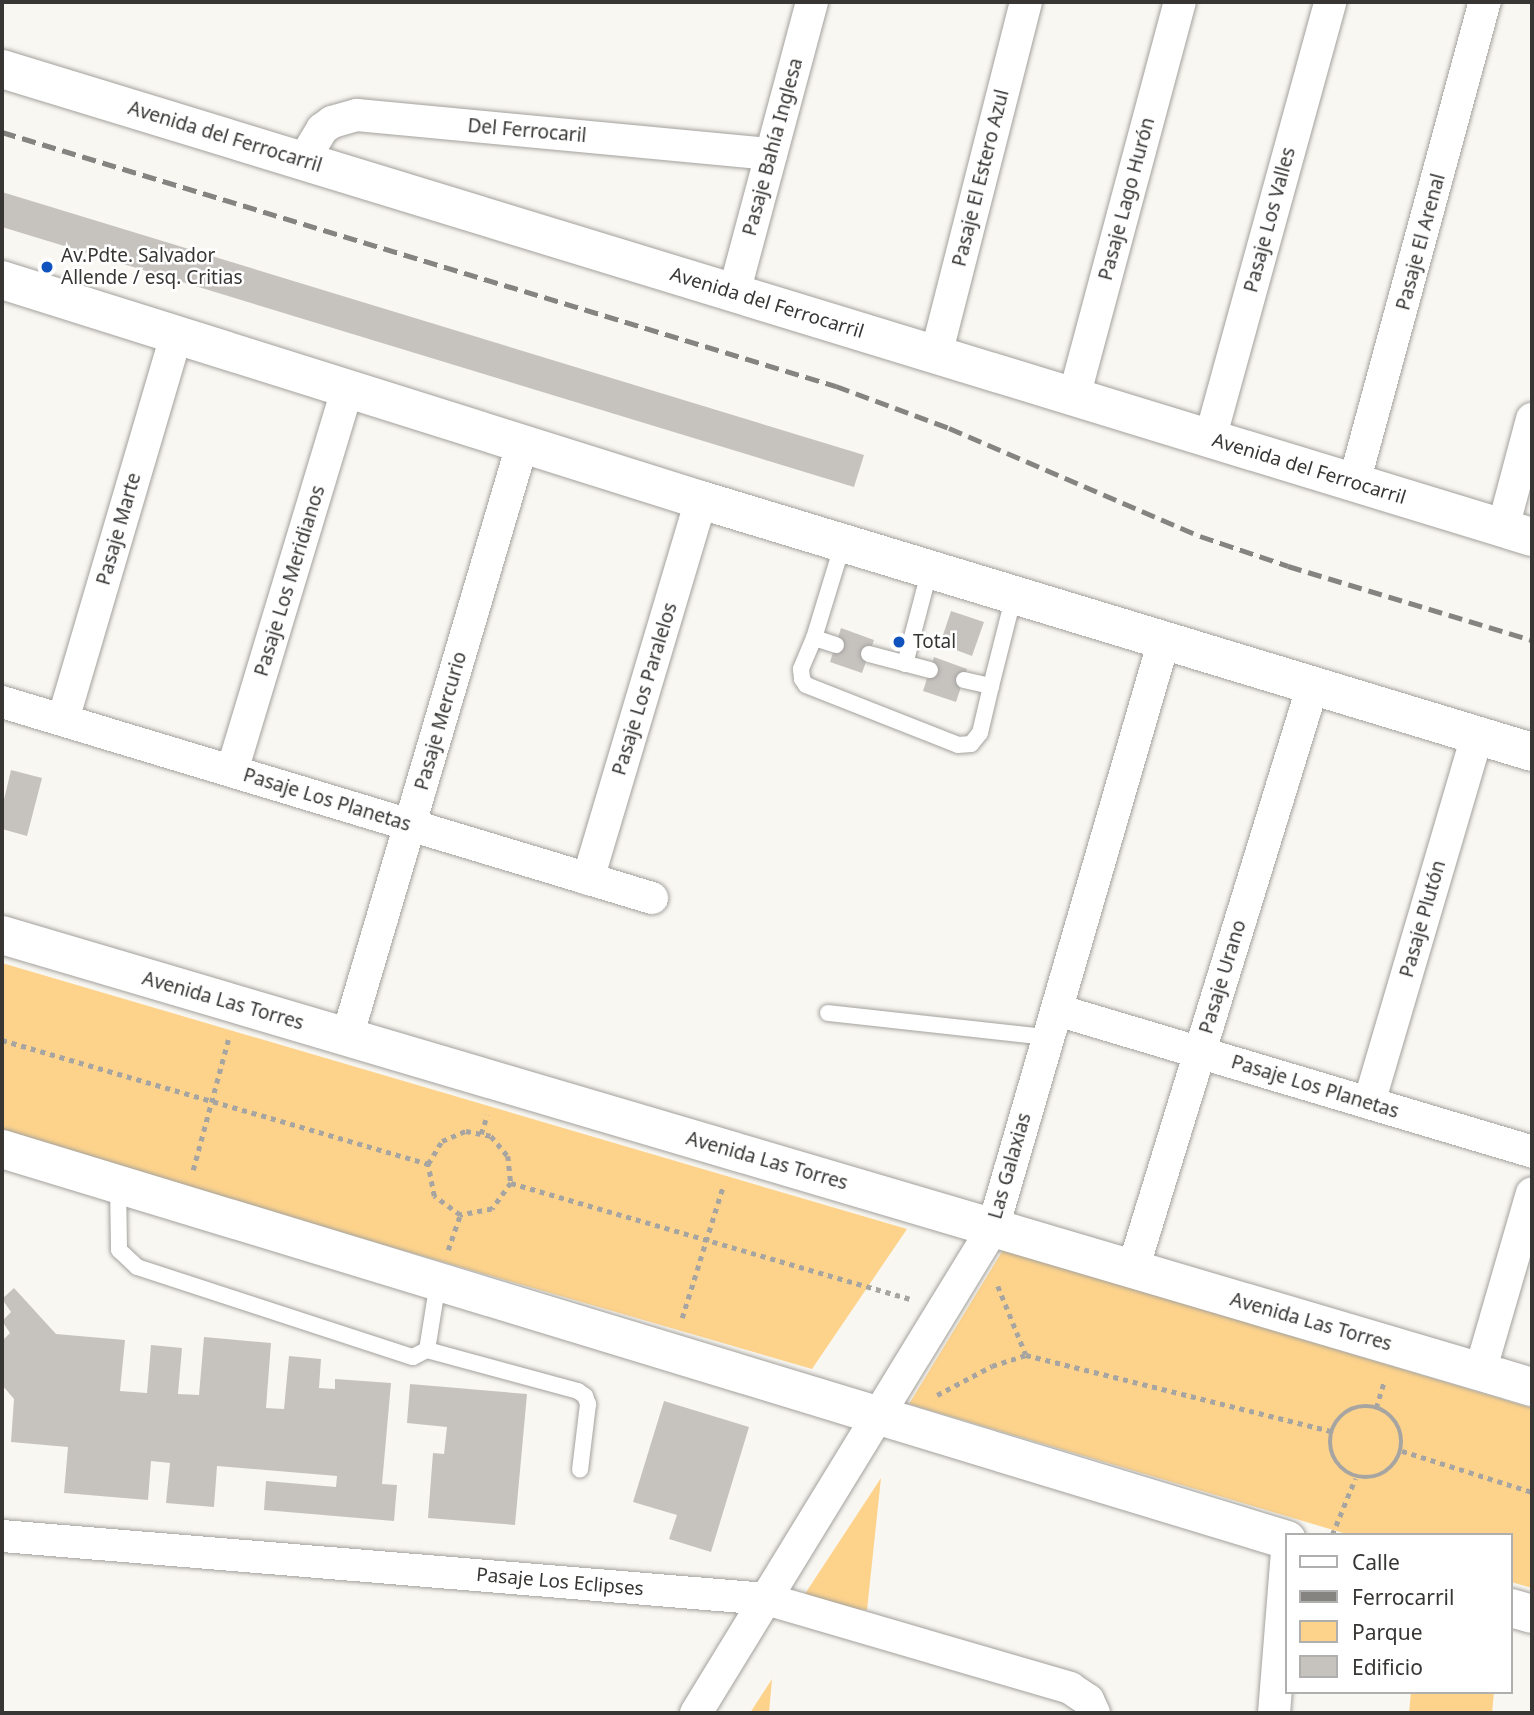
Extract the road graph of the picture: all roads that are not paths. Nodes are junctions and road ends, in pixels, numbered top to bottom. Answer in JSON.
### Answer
{"nodes":[{"id":1,"x":812,"y":2,"type":"edge"},
{"id":2,"x":1026,"y":2,"type":"edge"},
{"id":3,"x":1180,"y":2,"type":"edge"},
{"id":4,"x":1330,"y":2,"type":"edge"},
{"id":5,"x":1485,"y":2,"type":"edge"},
{"id":6,"x":2,"y":69,"type":"edge"},
{"id":7,"x":771,"y":154,"type":"junction"},
{"id":8,"x":303,"y":161,"type":"junction"},
{"id":9,"x":2,"y":281,"type":"edge"},
{"id":10,"x":734,"y":293,"type":"junction"},
{"id":11,"x":176,"y":337,"type":"junction"},
{"id":12,"x":936,"y":355,"type":"junction"},
{"id":13,"x":347,"y":390,"type":"junction"},
{"id":14,"x":1074,"y":397,"type":"junction"},
{"id":15,"x":1532,"y":419,"type":"edge"},
{"id":16,"x":1210,"y":439,"type":"junction"},
{"id":17,"x":522,"y":445,"type":"junction"},
{"id":18,"x":1354,"y":482,"type":"junction"},
{"id":19,"x":701,"y":500,"type":"junction"},
{"id":20,"x":1518,"y":533,"type":"edge"},
{"id":21,"x":843,"y":543,"type":"junction"},
{"id":22,"x":930,"y":569,"type":"junction"},
{"id":23,"x":1014,"y":595,"type":"junction"},
{"id":24,"x":814,"y":638,"type":"junction"},
{"id":25,"x":1164,"y":640,"type":"junction"},
{"id":26,"x":835,"y":645,"type":"dead end"},
{"id":27,"x":869,"y":654,"type":"dead end"},
{"id":28,"x":905,"y":664,"type":"junction"},
{"id":29,"x":930,"y":670,"type":"dead end"},
{"id":30,"x":964,"y":680,"type":"dead end"},
{"id":31,"x":1312,"y":685,"type":"junction"},
{"id":32,"x":991,"y":686,"type":"junction"},
{"id":33,"x":2,"y":702,"type":"edge"},
{"id":34,"x":63,"y":720,"type":"junction"},
{"id":35,"x":1477,"y":735,"type":"junction"},
{"id":36,"x":1532,"y":752,"type":"edge"},
{"id":37,"x":232,"y":771,"type":"junction"},
{"id":38,"x":410,"y":825,"type":"junction"},
{"id":39,"x":588,"y":879,"type":"junction"},
{"id":40,"x":652,"y":898,"type":"dead end"},
{"id":41,"x":2,"y":935,"type":"edge"},
{"id":42,"x":828,"y":1013,"type":"dead end"},
{"id":43,"x":1051,"y":1024,"type":"junction"},
{"id":44,"x":347,"y":1037,"type":"junction"},
{"id":45,"x":1199,"y":1053,"type":"junction"},
{"id":46,"x":1369,"y":1103,"type":"junction"},
{"id":47,"x":2,"y":1149,"type":"edge"},
{"id":48,"x":1532,"y":1152,"type":"edge"},
{"id":49,"x":118,"y":1184,"type":"junction"},
{"id":50,"x":1532,"y":1193,"type":"edge"},
{"id":51,"x":993,"y":1228,"type":"junction"},
{"id":52,"x":1133,"y":1269,"type":"junction"},
{"id":53,"x":438,"y":1281,"type":"junction"},
{"id":54,"x":427,"y":1350,"type":"junction"},
{"id":55,"x":1480,"y":1372,"type":"junction"},
{"id":56,"x":1532,"y":1387,"type":"edge"},
{"id":57,"x":878,"y":1415,"type":"junction"},
{"id":58,"x":580,"y":1470,"type":"dead end"},
{"id":59,"x":2,"y":1536,"type":"edge"},
{"id":60,"x":1286,"y":1540,"type":"edge"},
{"id":61,"x":1286,"y":1563,"type":"edge"},
{"id":62,"x":766,"y":1599,"type":"junction"},
{"id":63,"x":1513,"y":1609,"type":"edge"},
{"id":64,"x":1532,"y":1614,"type":"edge"},
{"id":65,"x":696,"y":1713,"type":"edge"},
{"id":66,"x":1094,"y":1713,"type":"edge"},
{"id":67,"x":1274,"y":1713,"type":"edge"}],
"edges":[{"from":1,"to":7,"type":"street","name":"Pasaje Bahía Inglesa"},
{"from":2,"to":12,"type":"street","name":"Pasaje El Estero Azul"},
{"from":3,"to":14,"type":"street","name":"Pasaje Lago Hurón"},
{"from":4,"to":16,"type":"street","name":"Pasaje Los Valles"},
{"from":5,"to":18,"type":"street","name":"Pasaje El Arenal"},
{"from":6,"to":8,"type":"street","name":"Avenida del Ferrocarril"},
{"from":7,"to":8,"type":"street","name":"Del Ferrocaril"},
{"from":7,"to":10,"type":"street","name":"Pasaje Bahía Inglesa"},
{"from":8,"to":10,"type":"street","name":"Avenida del Ferrocarril"},
{"from":9,"to":11,"type":"street"},
{"from":10,"to":12,"type":"street","name":"Avenida del Ferrocarril"},
{"from":11,"to":13,"type":"street"},
{"from":11,"to":34,"type":"street","name":"Pasaje Marte"},
{"from":12,"to":14,"type":"street","name":"Avenida del Ferrocarril"},
{"from":13,"to":17,"type":"street"},
{"from":13,"to":37,"type":"street","name":"Pasaje Los Meridianos"},
{"from":14,"to":16,"type":"street","name":"Avenida del Ferrocarril"},
{"from":15,"to":20,"type":"street"},
{"from":16,"to":18,"type":"street","name":"Avenida del Ferrocarril"},
{"from":17,"to":19,"type":"street"},
{"from":17,"to":38,"type":"street","name":"Pasaje Mercurio"},
{"from":18,"to":20,"type":"street","name":"Avenida del Ferrocarril"},
{"from":19,"to":21,"type":"street"},
{"from":19,"to":39,"type":"street","name":"Pasaje Los Paralelos"},
{"from":21,"to":22,"type":"street"},
{"from":21,"to":24,"type":"lane"},
{"from":22,"to":23,"type":"street"},
{"from":22,"to":28,"type":"lane"},
{"from":23,"to":25,"type":"street"},
{"from":23,"to":32,"type":"lane"},
{"from":24,"to":26,"type":"lane"},
{"from":24,"to":32,"type":"lane"},
{"from":25,"to":31,"type":"street"},
{"from":25,"to":43,"type":"street","name":"Las Galaxias"},
{"from":27,"to":28,"type":"lane"},
{"from":28,"to":29,"type":"lane"},
{"from":30,"to":32,"type":"lane"},
{"from":31,"to":35,"type":"street"},
{"from":31,"to":45,"type":"street","name":"Pasaje Urano"},
{"from":33,"to":34,"type":"street","name":"Pasaje Los Planetas"},
{"from":34,"to":37,"type":"street","name":"Pasaje Los Planetas"},
{"from":35,"to":36,"type":"street"},
{"from":35,"to":46,"type":"street","name":"Pasaje Plutón"},
{"from":37,"to":38,"type":"street","name":"Pasaje Los Planetas"},
{"from":38,"to":39,"type":"street","name":"Pasaje Los Planetas"},
{"from":38,"to":44,"type":"street","name":"Pasaje Mercurio"},
{"from":39,"to":40,"type":"street","name":"Pasaje Los Planetas"},
{"from":41,"to":44,"type":"street","name":"Avenida Las Torres"},
{"from":42,"to":43,"type":"lane"},
{"from":43,"to":45,"type":"street","name":"Pasaje Los Planetas"},
{"from":43,"to":51,"type":"street","name":"Las Galaxias"},
{"from":44,"to":51,"type":"street","name":"Avenida Las Torres"},
{"from":45,"to":46,"type":"street","name":"Pasaje Los Planetas"},
{"from":45,"to":52,"type":"street","name":"Pasaje Urano"},
{"from":46,"to":48,"type":"street","name":"Pasaje Los Planetas"},
{"from":47,"to":49,"type":"street"},
{"from":49,"to":53,"type":"street"},
{"from":49,"to":54,"type":"lane"},
{"from":50,"to":55,"type":"street"},
{"from":51,"to":52,"type":"street","name":"Avenida Las Torres"},
{"from":51,"to":57,"type":"street","name":"Las Galaxias"},
{"from":52,"to":55,"type":"street","name":"Avenida Las Torres"},
{"from":53,"to":54,"type":"lane"},
{"from":53,"to":57,"type":"street"},
{"from":54,"to":58,"type":"lane"},
{"from":55,"to":56,"type":"street","name":"Avenida Las Torres"},
{"from":57,"to":60,"type":"street"},
{"from":57,"to":62,"type":"street","name":"Las Galaxias"},
{"from":59,"to":62,"type":"street","name":"Pasaje Los Eclipses"},
{"from":61,"to":67,"type":"street"},
{"from":62,"to":65,"type":"street","name":"Las Galaxias"},
{"from":62,"to":66,"type":"street","name":"Pasaje Los Eclipses"},
{"from":63,"to":64,"type":"street"}]}
